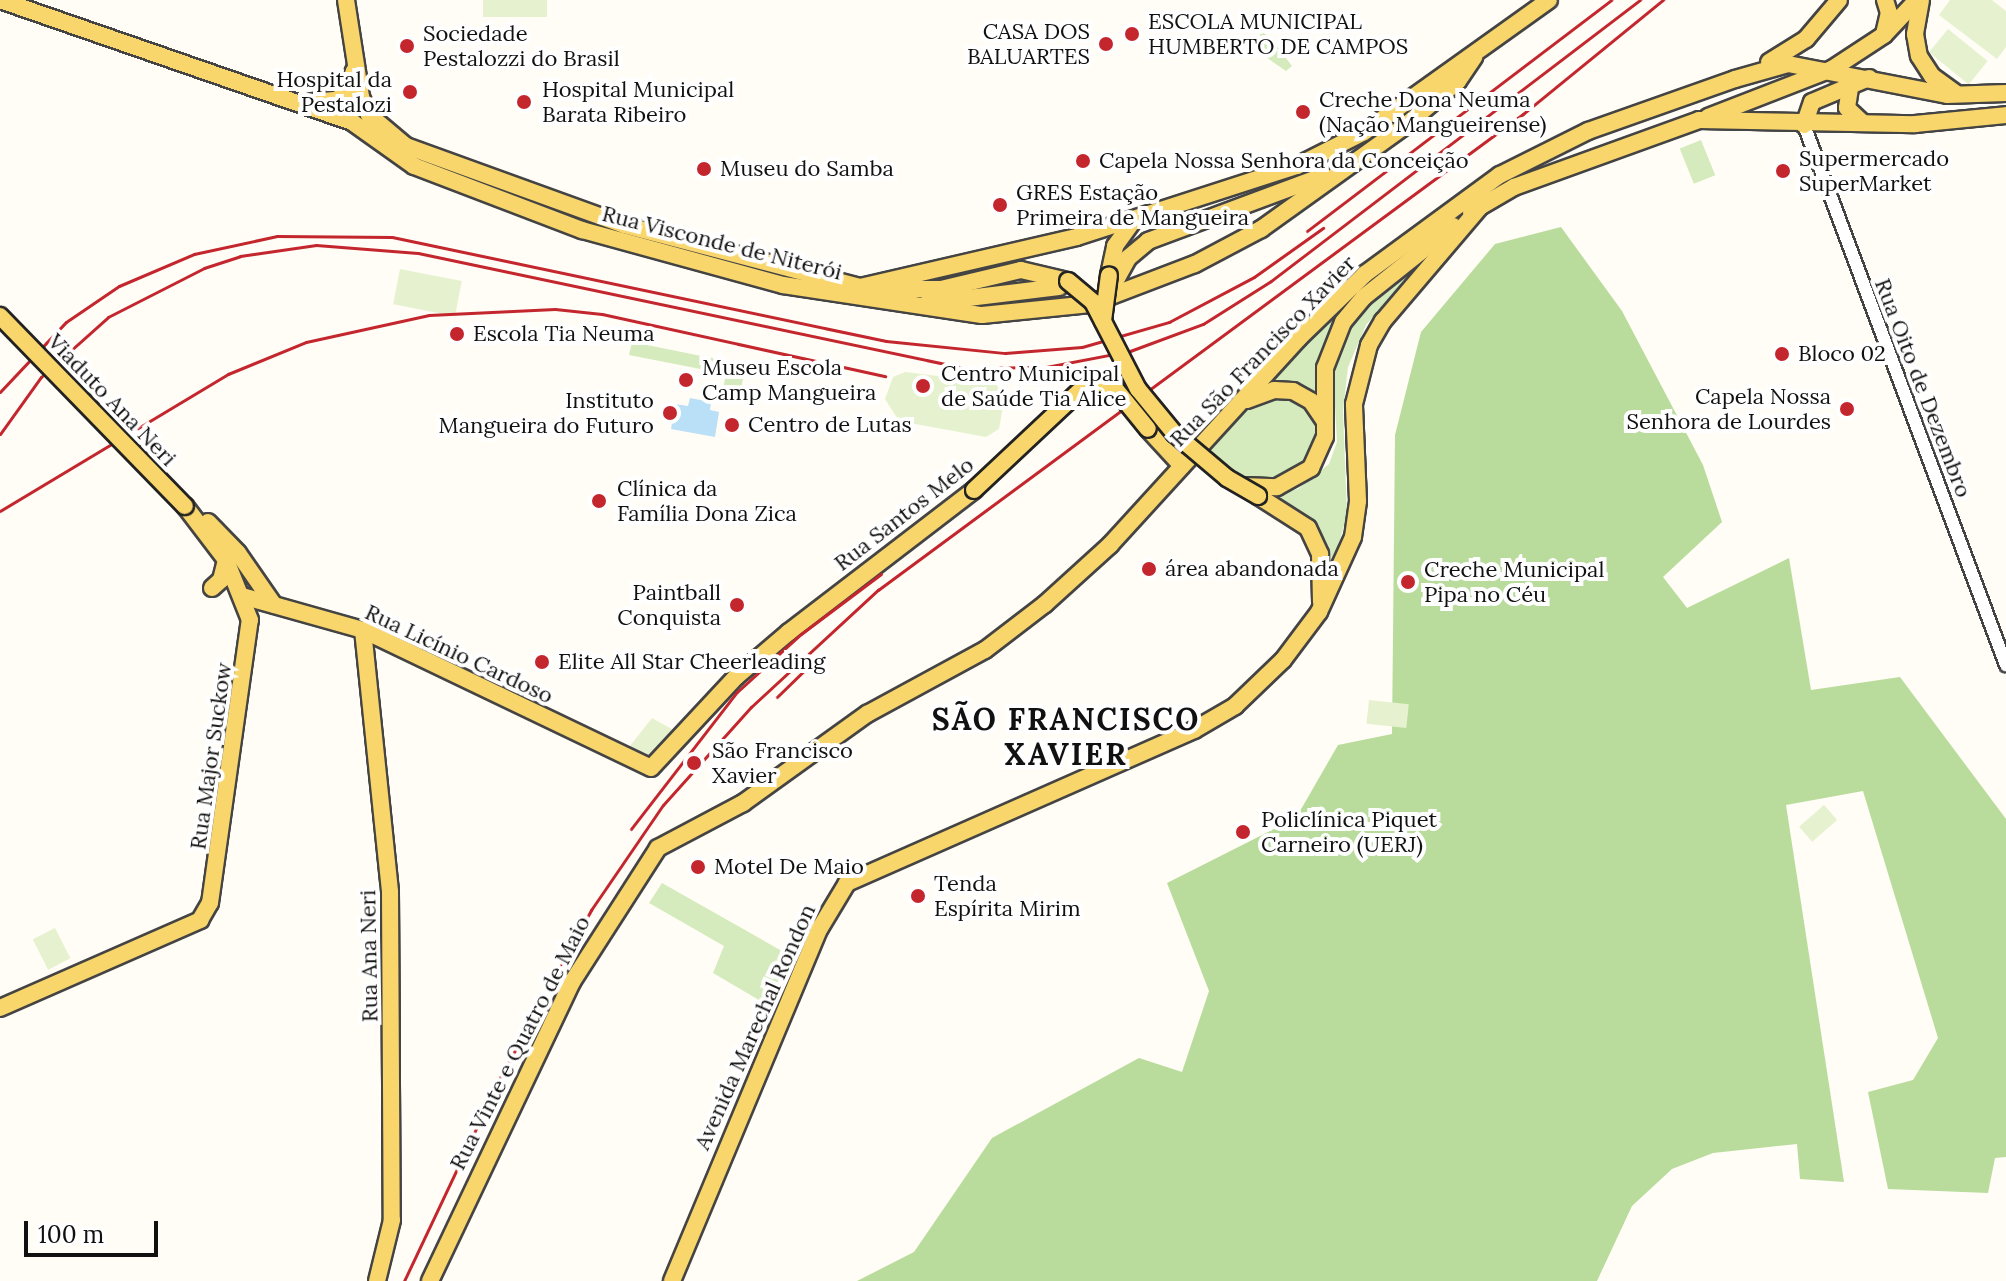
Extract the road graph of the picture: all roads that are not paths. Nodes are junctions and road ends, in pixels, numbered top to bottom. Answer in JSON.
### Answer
{"nodes":[{"id":1,"x":0,"y":0,"type":"edge"},
{"id":2,"x":346,"y":0,"type":"edge"},
{"id":3,"x":1549,"y":0,"type":"edge"},
{"id":4,"x":1839,"y":0,"type":"edge"},
{"id":5,"x":1885,"y":0,"type":"edge"},
{"id":6,"x":1919,"y":0,"type":"edge"},
{"id":7,"x":1884,"y":35,"type":"junction"},
{"id":8,"x":355,"y":49,"type":"junction"},
{"id":9,"x":1474,"y":57,"type":"junction"},
{"id":10,"x":1832,"y":69,"type":"junction"},
{"id":11,"x":1870,"y":77,"type":"junction"},
{"id":12,"x":1735,"y":79,"type":"junction"},
{"id":13,"x":1851,"y":82,"type":"junction"},
{"id":14,"x":2006,"y":93,"type":"edge"},
{"id":15,"x":1959,"y":96,"type":"junction"},
{"id":16,"x":292,"y":101,"type":"junction"},
{"id":17,"x":1394,"y":110,"type":"junction"},
{"id":18,"x":2006,"y":115,"type":"edge"},
{"id":19,"x":1699,"y":120,"type":"junction"},
{"id":20,"x":1863,"y":123,"type":"junction"},
{"id":21,"x":1406,"y":125,"type":"junction"},
{"id":22,"x":1804,"y":125,"type":"junction"},
{"id":23,"x":1357,"y":159,"type":"junction"},
{"id":24,"x":1480,"y":207,"type":"junction"},
{"id":25,"x":587,"y":212,"type":"junction"},
{"id":26,"x":613,"y":221,"type":"junction"},
{"id":27,"x":1133,"y":221,"type":"junction"},
{"id":28,"x":582,"y":230,"type":"junction"},
{"id":29,"x":606,"y":238,"type":"junction"},
{"id":30,"x":860,"y":287,"type":"junction"},
{"id":31,"x":893,"y":305,"type":"junction"},
{"id":32,"x":0,"y":316,"type":"edge"},
{"id":33,"x":1104,"y":331,"type":"junction"},
{"id":34,"x":1233,"y":410,"type":"junction"},
{"id":35,"x":1325,"y":422,"type":"junction"},
{"id":36,"x":1182,"y":466,"type":"junction"},
{"id":37,"x":189,"y":510,"type":"junction"},
{"id":38,"x":226,"y":560,"type":"junction"},
{"id":39,"x":212,"y":588,"type":"dead end"},
{"id":40,"x":242,"y":596,"type":"junction"},
{"id":41,"x":274,"y":605,"type":"junction"},
{"id":42,"x":1319,"y":612,"type":"junction"},
{"id":43,"x":250,"y":620,"type":"junction"},
{"id":44,"x":363,"y":630,"type":"junction"},
{"id":45,"x":2006,"y":665,"type":"edge"},
{"id":46,"x":651,"y":768,"type":"joint"},
{"id":47,"x":670,"y":838,"type":"joint"},
{"id":48,"x":0,"y":1008,"type":"edge"},
{"id":49,"x":377,"y":1281,"type":"edge"},
{"id":50,"x":430,"y":1281,"type":"edge"},
{"id":51,"x":672,"y":1281,"type":"edge"}],
"edges":[{"from":1,"to":16,"type":"main road","name":"Rua Visconde de Niterói"},
{"from":2,"to":8,"type":"main road"},
{"from":3,"to":9,"type":"main road","name":"Rua Visconde de Niterói"},
{"from":4,"to":12,"type":"main road"},
{"from":5,"to":7,"type":"main road"},
{"from":6,"to":7,"type":"main road"},
{"from":6,"to":15,"type":"main road"},
{"from":7,"to":10,"type":"main road"},
{"from":8,"to":16,"type":"main road"},
{"from":8,"to":25,"type":"main road","name":"Rua Visconde de Niterói"},
{"from":9,"to":17,"type":"main road","name":"Rua Visconde de Niterói"},
{"from":9,"to":21,"type":"main road","name":"Rua Visconde de Niterói"},
{"from":10,"to":11,"type":"main road","name":"Rua São Francisco Xavier"},
{"from":10,"to":12,"type":"main road","name":"Rua São Francisco Xavier"},
{"from":10,"to":19,"type":"main road"},
{"from":11,"to":13,"type":"main road"},
{"from":11,"to":15,"type":"main road","name":"Rua São Francisco Xavier"},
{"from":12,"to":34,"type":"main road","name":"Rua São Francisco Xavier"},
{"from":13,"to":20,"type":"main road"},
{"from":13,"to":22,"type":"main road"},
{"from":14,"to":15,"type":"main road","name":"Rua São Francisco Xavier"},
{"from":16,"to":28,"type":"main road","name":"Rua Visconde de Niterói"},
{"from":17,"to":21,"type":"main road"},
{"from":17,"to":27,"type":"main road","name":"Rua Visconde de Niterói"},
{"from":18,"to":20,"type":"main road"},
{"from":19,"to":22,"type":"main road"},
{"from":19,"to":24,"type":"main road"},
{"from":20,"to":22,"type":"main road"},
{"from":21,"to":23,"type":"main road","name":"Rua Visconde de Niterói"},
{"from":22,"to":45,"type":"street","name":"Rua Oito de Dezembro"},
{"from":23,"to":31,"type":"main road","name":"Rua Visconde de Niterói"},
{"from":23,"to":33,"type":"main road","bridge":true},
{"from":24,"to":35,"type":"main road"},
{"from":24,"to":42,"type":"main road","name":"Avenida Marechal Rondon"},
{"from":25,"to":26,"type":"main road","name":"Rua Visconde de Niterói"},
{"from":25,"to":28,"type":"main road"},
{"from":26,"to":29,"type":"main road"},
{"from":26,"to":30,"type":"main road","name":"Rua Visconde de Niterói"},
{"from":27,"to":30,"type":"main road","name":"Rua Visconde de Niterói"},
{"from":27,"to":33,"type":"main road","bridge":true},
{"from":28,"to":29,"type":"main road","name":"Rua Visconde de Niterói"},
{"from":29,"to":31,"type":"main road","name":"Rua Visconde de Niterói"},
{"from":30,"to":33,"type":"main road","bridge":true},
{"from":31,"to":33,"type":"main road"},
{"from":32,"to":37,"type":"main road","name":"Viaduto Ana Neri","bridge":true},
{"from":33,"to":35,"type":"main road","bridge":true},
{"from":33,"to":42,"type":"main road","bridge":true},
{"from":34,"to":35,"type":"main road"},
{"from":34,"to":36,"type":"main road","name":"Rua São Francisco Xavier"},
{"from":36,"to":46,"type":"main road","name":"Rua Santos Melo","bridge":true},
{"from":36,"to":47,"type":"main road","name":"Rua São Francisco Xavier"},
{"from":37,"to":38,"type":"main road","name":"Viaduto Ana Neri"},
{"from":37,"to":41,"type":"main road","name":"Viaduto Ana Neri"},
{"from":38,"to":39,"type":"main road"},
{"from":38,"to":40,"type":"main road","name":"Viaduto Ana Neri"},
{"from":40,"to":41,"type":"main road","name":"Rua Licínio Cardoso"},
{"from":40,"to":43,"type":"main road","name":"Rua Major Suckow"},
{"from":41,"to":43,"type":"main road"},
{"from":41,"to":44,"type":"main road","name":"Rua Licínio Cardoso"},
{"from":42,"to":51,"type":"main road","name":"Avenida Marechal Rondon"},
{"from":43,"to":48,"type":"main road","name":"Rua Major Suckow"},
{"from":44,"to":46,"type":"main road","name":"Rua Licínio Cardoso"},
{"from":44,"to":49,"type":"main road","name":"Rua Ana Neri"},
{"from":47,"to":50,"type":"main road","name":"Rua Vinte e Quatro de Maio"}]}
